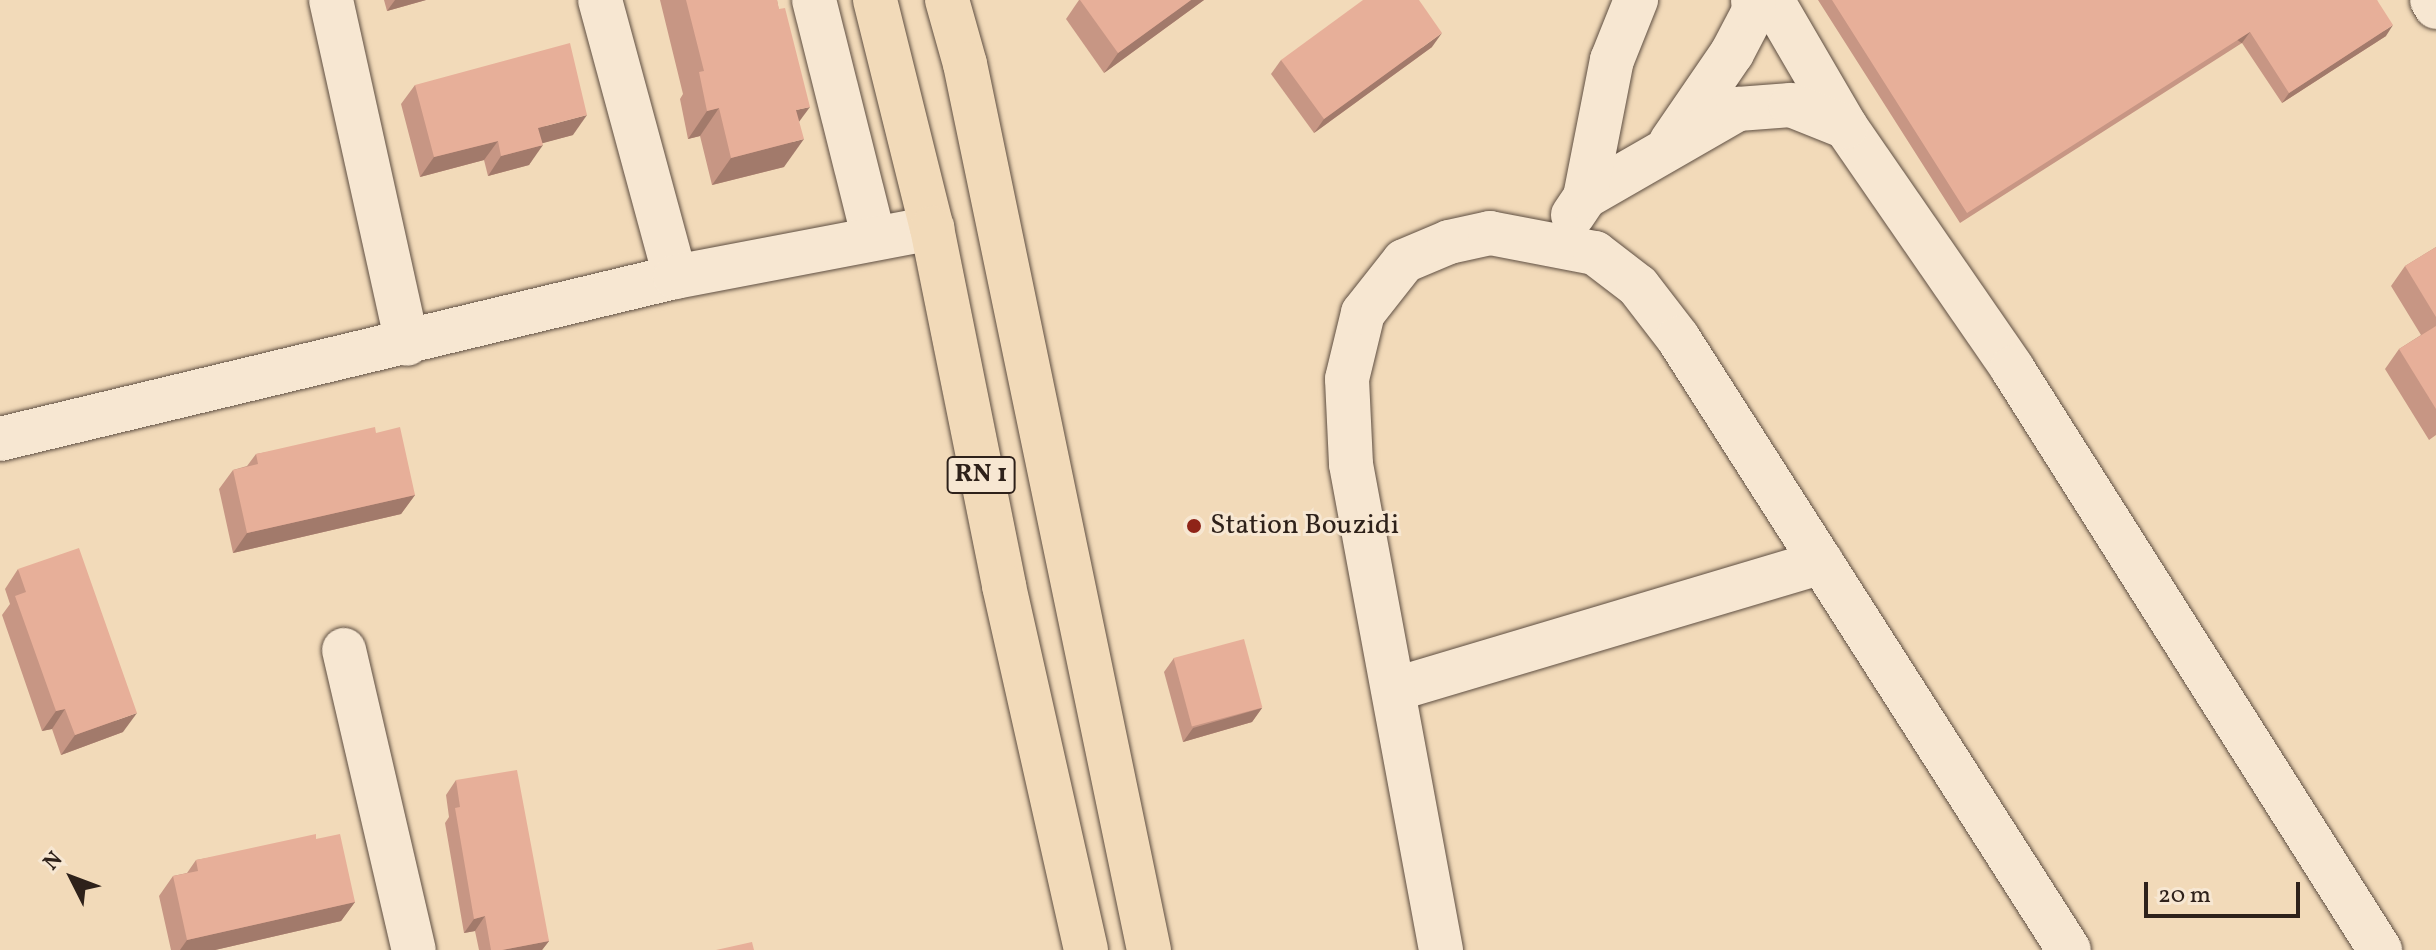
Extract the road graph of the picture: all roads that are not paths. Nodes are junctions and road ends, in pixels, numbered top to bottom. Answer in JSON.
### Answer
{"nodes":[{"id":1,"x":331,"y":0,"type":"edge"},
{"id":2,"x":600,"y":0,"type":"edge"},
{"id":3,"x":814,"y":0,"type":"edge"},
{"id":4,"x":875,"y":0,"type":"edge"},
{"id":5,"x":947,"y":0,"type":"edge"},
{"id":6,"x":1611,"y":0,"type":"edge"},
{"id":7,"x":1636,"y":0,"type":"edge"},
{"id":8,"x":1753,"y":0,"type":"edge"},
{"id":9,"x":1772,"y":0,"type":"edge"},
{"id":10,"x":2432,"y":0,"type":"edge"},
{"id":11,"x":2436,"y":7,"type":"edge"},
{"id":12,"x":1612,"y":60,"type":"junction"},
{"id":13,"x":1846,"y":127,"type":"junction"},
{"id":14,"x":1663,"y":154,"type":"junction"},
{"id":15,"x":1585,"y":197,"type":"junction"},
{"id":16,"x":932,"y":228,"type":"junction"},
{"id":17,"x":874,"y":238,"type":"junction"},
{"id":18,"x":1555,"y":242,"type":"junction"},
{"id":19,"x":675,"y":277,"type":"junction"},
{"id":20,"x":407,"y":344,"type":"junction"},
{"id":21,"x":0,"y":439,"type":"edge"},
{"id":22,"x":1821,"y":562,"type":"junction"},
{"id":23,"x":344,"y":650,"type":"dead end"},
{"id":24,"x":1396,"y":689,"type":"junction"},
{"id":25,"x":414,"y":950,"type":"edge"},
{"id":26,"x":1086,"y":950,"type":"edge"},
{"id":27,"x":1149,"y":950,"type":"edge"},
{"id":28,"x":1441,"y":950,"type":"edge"},
{"id":29,"x":2069,"y":950,"type":"edge"},
{"id":30,"x":2380,"y":950,"type":"edge"}],
"edges":[{"from":1,"to":20,"type":"street"},
{"from":2,"to":19,"type":"street"},
{"from":3,"to":17,"type":"street"},
{"from":4,"to":16,"type":"highway","number":"RN 1"},
{"from":5,"to":27,"type":"highway","number":"RN 1"},
{"from":6,"to":12,"type":"street"},
{"from":7,"to":12,"type":"street"},
{"from":8,"to":14,"type":"street"},
{"from":9,"to":13,"type":"street"},
{"from":10,"to":11,"type":"street"},
{"from":12,"to":15,"type":"street"},
{"from":13,"to":14,"type":"street"},
{"from":13,"to":30,"type":"street"},
{"from":14,"to":15,"type":"street"},
{"from":15,"to":18,"type":"street"},
{"from":16,"to":17,"type":"street"},
{"from":16,"to":26,"type":"highway","number":"RN 1"},
{"from":17,"to":19,"type":"street"},
{"from":18,"to":22,"type":"street"},
{"from":18,"to":24,"type":"street"},
{"from":19,"to":20,"type":"street"},
{"from":20,"to":21,"type":"street"},
{"from":22,"to":24,"type":"street"},
{"from":22,"to":29,"type":"street"},
{"from":23,"to":25,"type":"street"},
{"from":24,"to":28,"type":"street"}]}
